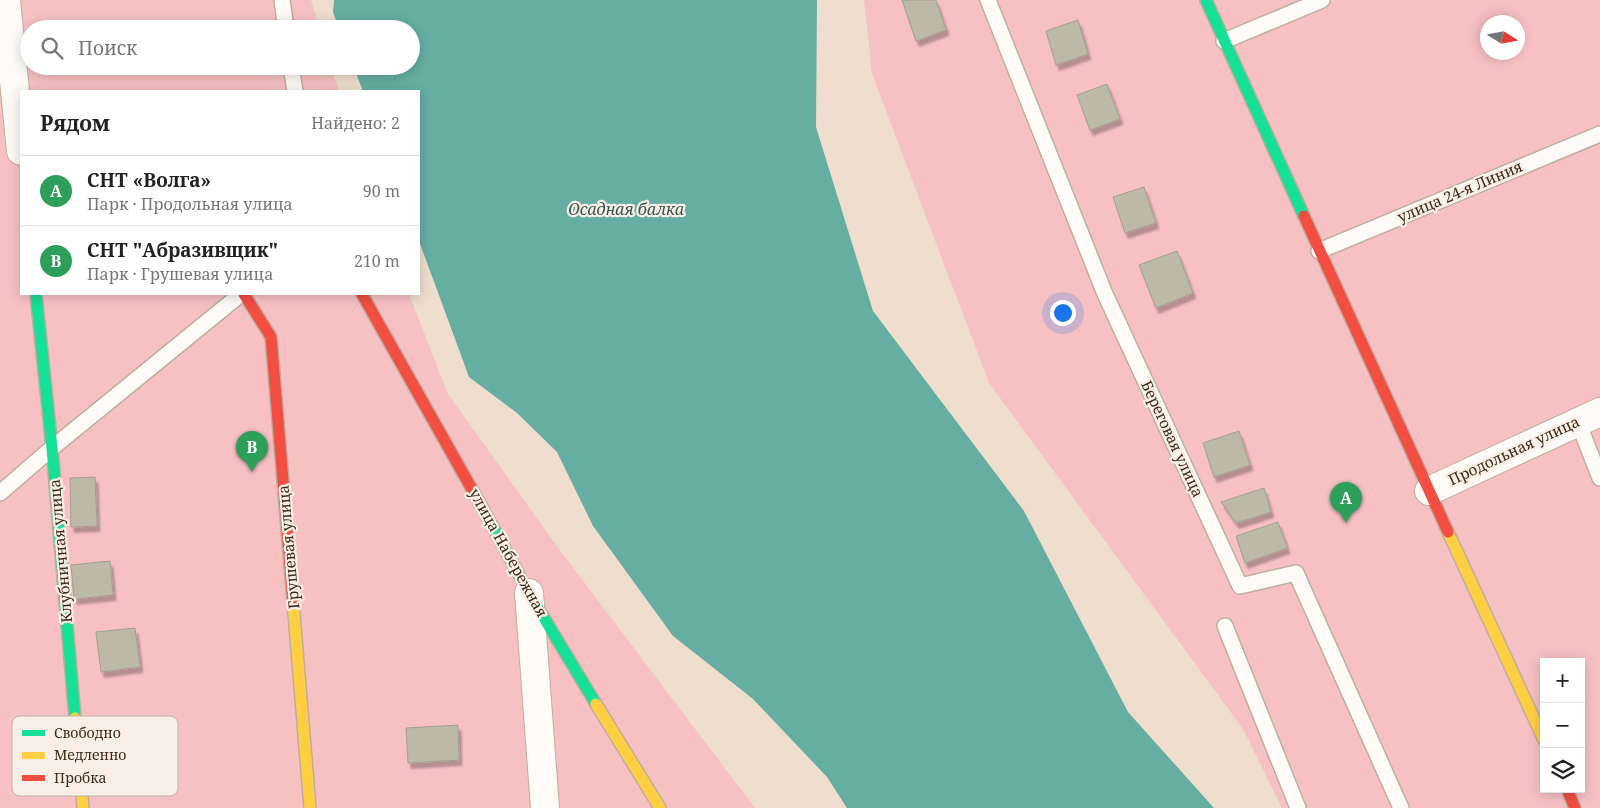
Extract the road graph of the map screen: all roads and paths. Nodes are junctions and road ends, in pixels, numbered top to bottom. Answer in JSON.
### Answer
{"nodes":[{"id":1,"x":6,"y":0,"type":"edge"},
{"id":2,"x":282,"y":0,"type":"edge"},
{"id":3,"x":988,"y":0,"type":"edge"},
{"id":4,"x":1206,"y":0,"type":"edge"},
{"id":5,"x":1322,"y":0,"type":"edge"},
{"id":6,"x":285,"y":20,"type":"edge"},
{"id":7,"x":1224,"y":41,"type":"junction"},
{"id":8,"x":292,"y":75,"type":"edge"},
{"id":9,"x":295,"y":90,"type":"edge"},
{"id":10,"x":1600,"y":134,"type":"edge"},
{"id":11,"x":20,"y":141,"type":"edge"},
{"id":12,"x":1319,"y":251,"type":"junction"},
{"id":13,"x":36,"y":295,"type":"edge"},
{"id":14,"x":242,"y":295,"type":"edge"},
{"id":15,"x":244,"y":295,"type":"edge"},
{"id":16,"x":363,"y":295,"type":"edge"},
{"id":17,"x":1589,"y":417,"type":"edge"},
{"id":18,"x":52,"y":448,"type":"junction"},
{"id":19,"x":1600,"y":478,"type":"edge"},
{"id":20,"x":1429,"y":491,"type":"junction"},
{"id":21,"x":0,"y":493,"type":"edge"},
{"id":22,"x":529,"y":593,"type":"junction"},
{"id":23,"x":1225,"y":626,"type":"dead end"},
{"id":24,"x":75,"y":716,"type":"edge"},
{"id":25,"x":1540,"y":731,"type":"edge"},
{"id":26,"x":1568,"y":793,"type":"edge"},
{"id":27,"x":310,"y":808,"type":"edge"},
{"id":28,"x":545,"y":808,"type":"edge"},
{"id":29,"x":660,"y":808,"type":"edge"},
{"id":30,"x":1298,"y":808,"type":"edge"},
{"id":31,"x":1401,"y":808,"type":"edge"},
{"id":32,"x":1575,"y":808,"type":"edge"}],
"edges":[{"from":1,"to":11,"type":"street"},
{"from":2,"to":6,"type":"lane"},
{"from":3,"to":31,"type":"lane","name":"Береговая улица"},
{"from":4,"to":7,"type":"street"},
{"from":5,"to":7,"type":"lane"},
{"from":7,"to":12,"type":"street"},
{"from":8,"to":9,"type":"lane"},
{"from":10,"to":12,"type":"lane","name":"улица 24-я Линия"},
{"from":12,"to":20,"type":"street"},
{"from":13,"to":18,"type":"street","name":"Клубничная улица"},
{"from":14,"to":18,"type":"lane"},
{"from":15,"to":27,"type":"street","name":"Грушевая улица"},
{"from":16,"to":22,"type":"street","name":"улица Набережная"},
{"from":17,"to":19,"type":"lane"},
{"from":17,"to":20,"type":"street","name":"Продольная улица"},
{"from":18,"to":21,"type":"lane"},
{"from":18,"to":24,"type":"street","name":"Клубничная улица"},
{"from":20,"to":25,"type":"street"},
{"from":22,"to":28,"type":"street"},
{"from":22,"to":29,"type":"street","name":"улица Набережная"},
{"from":23,"to":30,"type":"lane"},
{"from":26,"to":32,"type":"street"}]}
